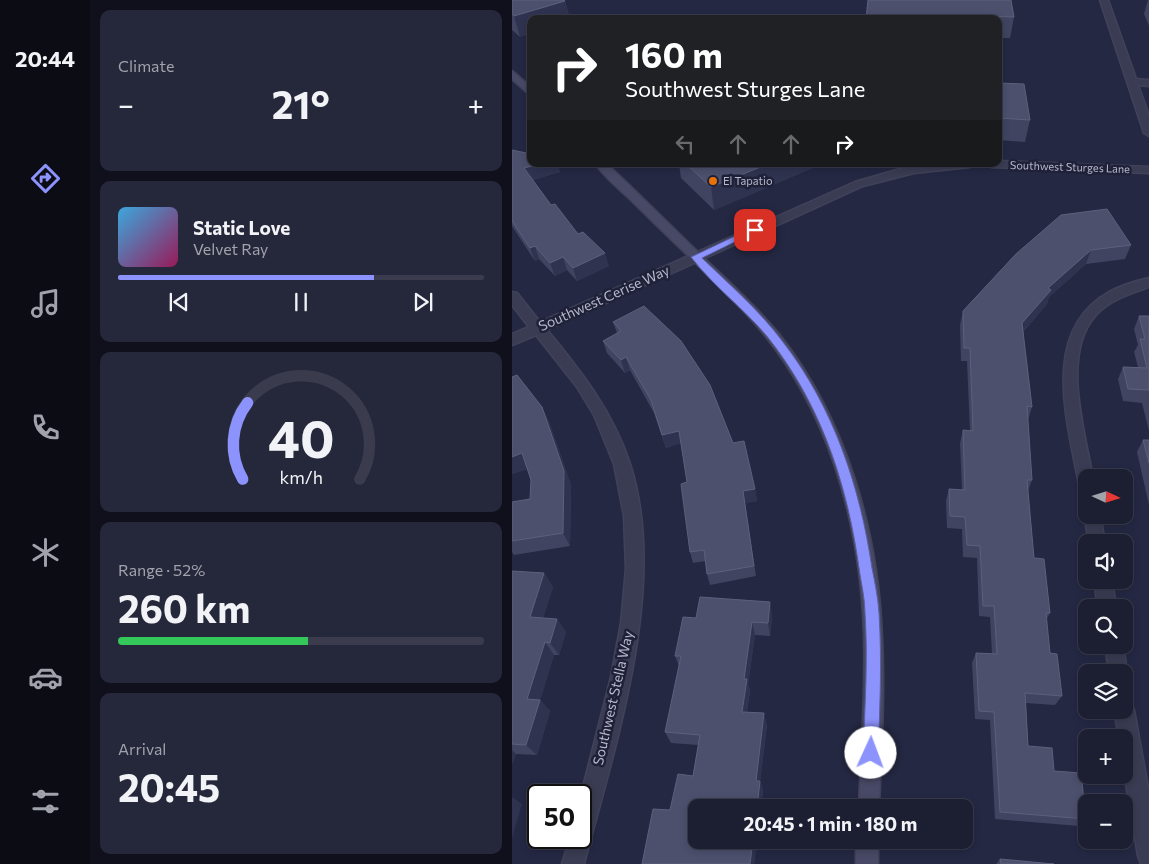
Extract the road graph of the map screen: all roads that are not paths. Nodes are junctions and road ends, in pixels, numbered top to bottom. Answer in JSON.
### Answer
{"nodes":[{"id":1,"x":1104,"y":0,"type":"edge"},
{"id":2,"x":512,"y":74,"type":"edge"},
{"id":3,"x":1132,"y":82,"type":"junction"},
{"id":4,"x":1148,"y":83,"type":"edge"},
{"id":5,"x":527,"y":89,"type":"edge"},
{"id":6,"x":1148,"y":133,"type":"edge"},
{"id":7,"x":1002,"y":164,"type":"edge"},
{"id":8,"x":604,"y":167,"type":"edge"},
{"id":9,"x":932,"y":167,"type":"edge"},
{"id":10,"x":1148,"y":170,"type":"edge"},
{"id":11,"x":696,"y":257,"type":"junction"},
{"id":12,"x":1148,"y":282,"type":"edge"},
{"id":13,"x":512,"y":296,"type":"edge"},
{"id":14,"x":536,"y":328,"type":"junction"},
{"id":15,"x":512,"y":340,"type":"edge"},
{"id":16,"x":1084,"y":469,"type":"edge"},
{"id":17,"x":1126,"y":719,"type":"edge"},
{"id":18,"x":592,"y":790,"type":"edge"},
{"id":19,"x":869,"y":799,"type":"edge"},
{"id":20,"x":1145,"y":816,"type":"edge"},
{"id":21,"x":577,"y":849,"type":"edge"},
{"id":22,"x":868,"y":849,"type":"edge"},
{"id":23,"x":1148,"y":856,"type":"edge"},
{"id":24,"x":573,"y":864,"type":"edge"},
{"id":25,"x":867,"y":864,"type":"edge"}],
"edges":[{"from":1,"to":3,"type":"street"},
{"from":2,"to":5,"type":"main road"},
{"from":3,"to":4,"type":"street"},
{"from":3,"to":6,"type":"street"},
{"from":7,"to":10,"type":"street","name":"Southwest Sturges Lane"},
{"from":8,"to":11,"type":"main road"},
{"from":9,"to":11,"type":"street"},
{"from":11,"to":14,"type":"street","name":"Southwest Cerise Way"},
{"from":11,"to":19,"type":"main road"},
{"from":12,"to":16,"type":"street"},
{"from":13,"to":14,"type":"street","name":"Southwest Stella Way"},
{"from":14,"to":15,"type":"street","name":"Southwest Cerise Way"},
{"from":14,"to":18,"type":"street","name":"Southwest Stella Way"},
{"from":17,"to":20,"type":"street"},
{"from":20,"to":23,"type":"street"},
{"from":21,"to":24,"type":"street"},
{"from":22,"to":25,"type":"main road"}]}
